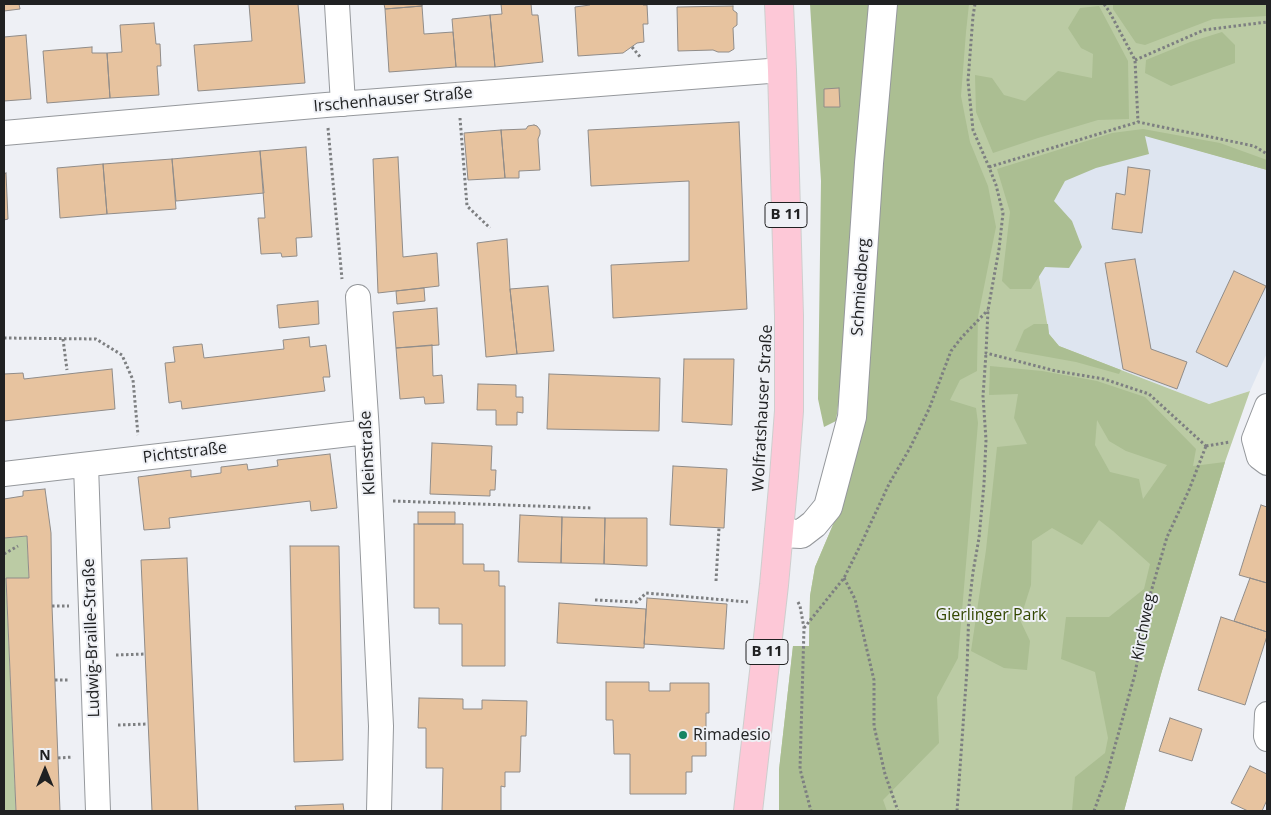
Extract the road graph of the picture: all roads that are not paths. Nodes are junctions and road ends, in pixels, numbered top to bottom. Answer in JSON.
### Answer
{"nodes":[{"id":1,"x":338,"y":4,"type":"edge"},
{"id":2,"x":779,"y":4,"type":"edge"},
{"id":3,"x":883,"y":4,"type":"edge"},
{"id":4,"x":782,"y":70,"type":"junction"},
{"id":5,"x":334,"y":105,"type":"junction"},
{"id":6,"x":4,"y":133,"type":"edge"},
{"id":7,"x":358,"y":296,"type":"road end"},
{"id":8,"x":1267,"y":406,"type":"edge"},
{"id":9,"x":367,"y":432,"type":"junction"},
{"id":10,"x":1267,"y":463,"type":"edge"},
{"id":11,"x":86,"y":465,"type":"junction"},
{"id":12,"x":4,"y":474,"type":"edge"},
{"id":13,"x":779,"y":533,"type":"junction"},
{"id":14,"x":1267,"y":714,"type":"edge"},
{"id":15,"x":1267,"y":739,"type":"edge"},
{"id":16,"x":98,"y":811,"type":"edge"},
{"id":17,"x":380,"y":811,"type":"edge"},
{"id":18,"x":748,"y":811,"type":"edge"}],
"edges":[{"from":1,"to":5,"type":"street"},
{"from":2,"to":4,"type":"main road","name":"Wolfratshauser Straße","number":"B 11"},
{"from":3,"to":13,"type":"street","name":"Schmiedberg"},
{"from":4,"to":5,"type":"street","name":"Irschenhauser Straße"},
{"from":4,"to":13,"type":"main road","name":"Wolfratshauser Straße","number":"B 11"},
{"from":5,"to":6,"type":"street","name":"Irschenhauser Straße"},
{"from":7,"to":9,"type":"street","name":"Kleinstraße"},
{"from":8,"to":10,"type":"street"},
{"from":9,"to":11,"type":"street","name":"Pichtstraße"},
{"from":9,"to":17,"type":"street","name":"Kleinstraße"},
{"from":11,"to":12,"type":"street","name":"Pichtstraße"},
{"from":11,"to":16,"type":"street","name":"Ludwig-Braille-Straße"},
{"from":13,"to":18,"type":"main road","name":"Wolfratshauser Straße","number":"B 11"},
{"from":14,"to":15,"type":"street"}]}
